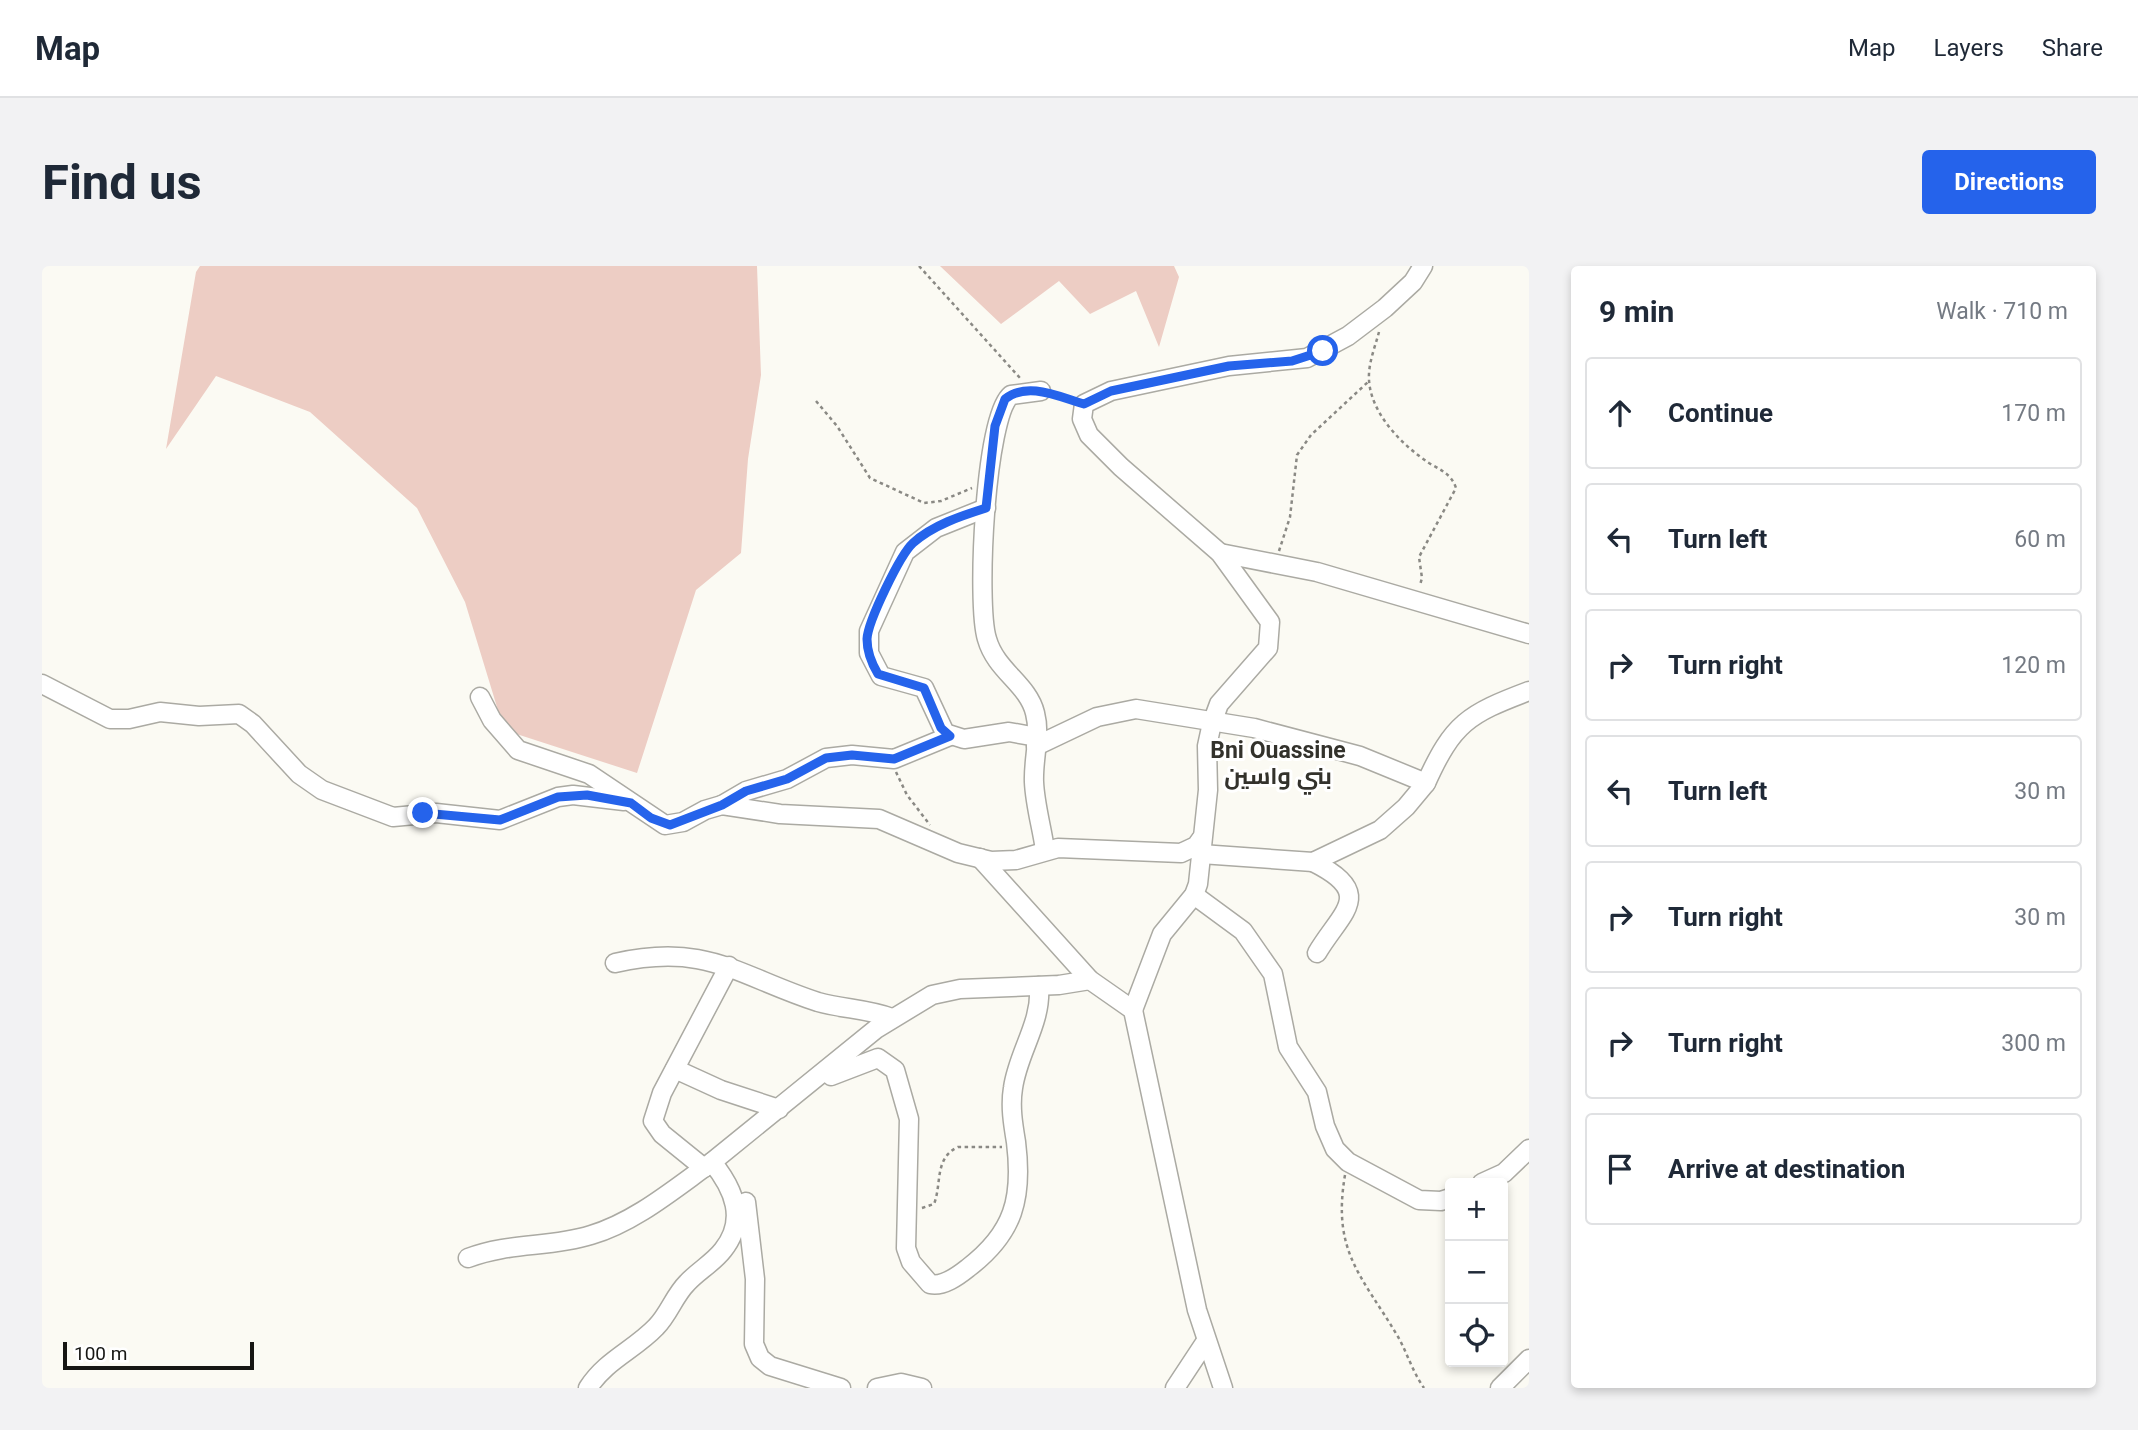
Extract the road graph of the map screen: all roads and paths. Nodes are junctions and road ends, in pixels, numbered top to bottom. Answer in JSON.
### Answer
{"nodes":[{"id":1,"x":919,"y":266,"type":"edge"},
{"id":2,"x":1423,"y":266,"type":"edge"},
{"id":3,"x":1379,"y":331,"type":"dead end"},
{"id":4,"x":1369,"y":381,"type":"junction"},
{"id":5,"x":1041,"y":391,"type":"junction"},
{"id":6,"x":816,"y":401,"type":"dead end"},
{"id":7,"x":1084,"y":404,"type":"junction"},
{"id":8,"x":988,"y":481,"type":"junction"},
{"id":9,"x":986,"y":508,"type":"junction"},
{"id":10,"x":1220,"y":553,"type":"junction"},
{"id":11,"x":1274,"y":563,"type":"junction"},
{"id":12,"x":1407,"y":598,"type":"junction"},
{"id":13,"x":1529,"y":634,"type":"edge"},
{"id":14,"x":42,"y":684,"type":"edge"},
{"id":15,"x":1529,"y":691,"type":"edge"},
{"id":16,"x":480,"y":697,"type":"dead end"},
{"id":17,"x":1212,"y":723,"type":"junction"},
{"id":18,"x":950,"y":736,"type":"junction"},
{"id":19,"x":1037,"y":741,"type":"junction"},
{"id":20,"x":891,"y":759,"type":"junction"},
{"id":21,"x":1426,"y":783,"type":"junction"},
{"id":22,"x":631,"y":803,"type":"junction"},
{"id":23,"x":722,"y":805,"type":"junction"},
{"id":24,"x":934,"y":830,"type":"dead end"},
{"id":25,"x":1201,"y":846,"type":"junction"},
{"id":26,"x":1045,"y":850,"type":"junction"},
{"id":27,"x":980,"y":858,"type":"junction"},
{"id":28,"x":1313,"y":862,"type":"junction"},
{"id":29,"x":1194,"y":895,"type":"junction"},
{"id":30,"x":1317,"y":953,"type":"dead end"},
{"id":31,"x":615,"y":963,"type":"dead end"},
{"id":32,"x":729,"y":966,"type":"junction"},
{"id":33,"x":1090,"y":980,"type":"junction"},
{"id":34,"x":1039,"y":986,"type":"junction"},
{"id":35,"x":1133,"y":1010,"type":"junction"},
{"id":36,"x":892,"y":1018,"type":"junction"},
{"id":37,"x":674,"y":1069,"type":"junction"},
{"id":38,"x":801,"y":1091,"type":"junction"},
{"id":39,"x":779,"y":1110,"type":"junction"},
{"id":40,"x":1016,"y":1145,"type":"junction"},
{"id":41,"x":1529,"y":1149,"type":"edge"},
{"id":42,"x":1348,"y":1162,"type":"junction"},
{"id":43,"x":713,"y":1168,"type":"junction"},
{"id":44,"x":1493,"y":1178,"type":"edge"},
{"id":45,"x":1445,"y":1200,"type":"edge"},
{"id":46,"x":906,"y":1208,"type":"junction"},
{"id":47,"x":468,"y":1258,"type":"dead end"},
{"id":48,"x":1206,"y":1341,"type":"junction"},
{"id":49,"x":1529,"y":1359,"type":"edge"},
{"id":50,"x":588,"y":1388,"type":"edge"},
{"id":51,"x":841,"y":1388,"type":"edge"},
{"id":52,"x":877,"y":1388,"type":"edge"},
{"id":53,"x":922,"y":1388,"type":"edge"},
{"id":54,"x":1175,"y":1388,"type":"edge"},
{"id":55,"x":1223,"y":1388,"type":"edge"},
{"id":56,"x":1423,"y":1388,"type":"edge"},
{"id":57,"x":1500,"y":1388,"type":"edge"}],
"edges":[{"from":1,"to":5,"type":"path"},
{"from":2,"to":7,"type":"street"},
{"from":3,"to":4,"type":"path"},
{"from":4,"to":11,"type":"path"},
{"from":4,"to":12,"type":"path"},
{"from":5,"to":7,"type":"path"},
{"from":5,"to":8,"type":"street"},
{"from":6,"to":8,"type":"path"},
{"from":7,"to":10,"type":"street"},
{"from":8,"to":9,"type":"street"},
{"from":9,"to":18,"type":"street"},
{"from":9,"to":19,"type":"street"},
{"from":10,"to":11,"type":"street"},
{"from":10,"to":17,"type":"street"},
{"from":11,"to":12,"type":"street"},
{"from":12,"to":13,"type":"street"},
{"from":14,"to":22,"type":"street"},
{"from":15,"to":21,"type":"street"},
{"from":16,"to":22,"type":"street"},
{"from":17,"to":19,"type":"street"},
{"from":17,"to":21,"type":"street"},
{"from":17,"to":25,"type":"street"},
{"from":18,"to":19,"type":"street"},
{"from":18,"to":20,"type":"street"},
{"from":19,"to":26,"type":"street"},
{"from":20,"to":23,"type":"street"},
{"from":20,"to":24,"type":"path"},
{"from":21,"to":28,"type":"street"},
{"from":22,"to":23,"type":"street"},
{"from":23,"to":27,"type":"street"},
{"from":25,"to":26,"type":"street"},
{"from":25,"to":28,"type":"street"},
{"from":25,"to":29,"type":"street"},
{"from":26,"to":27,"type":"street"},
{"from":27,"to":33,"type":"street"},
{"from":28,"to":30,"type":"street"},
{"from":29,"to":35,"type":"street"},
{"from":29,"to":42,"type":"street"},
{"from":31,"to":32,"type":"street"},
{"from":32,"to":36,"type":"street"},
{"from":32,"to":37,"type":"street"},
{"from":33,"to":34,"type":"street"},
{"from":33,"to":35,"type":"street"},
{"from":34,"to":36,"type":"street"},
{"from":34,"to":40,"type":"street"},
{"from":35,"to":48,"type":"street"},
{"from":36,"to":38,"type":"street"},
{"from":37,"to":39,"type":"street"},
{"from":37,"to":43,"type":"street"},
{"from":38,"to":39,"type":"street"},
{"from":38,"to":46,"type":"street"},
{"from":39,"to":43,"type":"street"},
{"from":40,"to":46,"type":"path"},
{"from":40,"to":46,"type":"street"},
{"from":41,"to":44,"type":"street"},
{"from":42,"to":45,"type":"street"},
{"from":42,"to":56,"type":"path"},
{"from":43,"to":47,"type":"street"},
{"from":43,"to":50,"type":"street"},
{"from":43,"to":51,"type":"street"},
{"from":48,"to":54,"type":"street"},
{"from":48,"to":55,"type":"street"},
{"from":49,"to":57,"type":"street"},
{"from":52,"to":53,"type":"street"}]}
